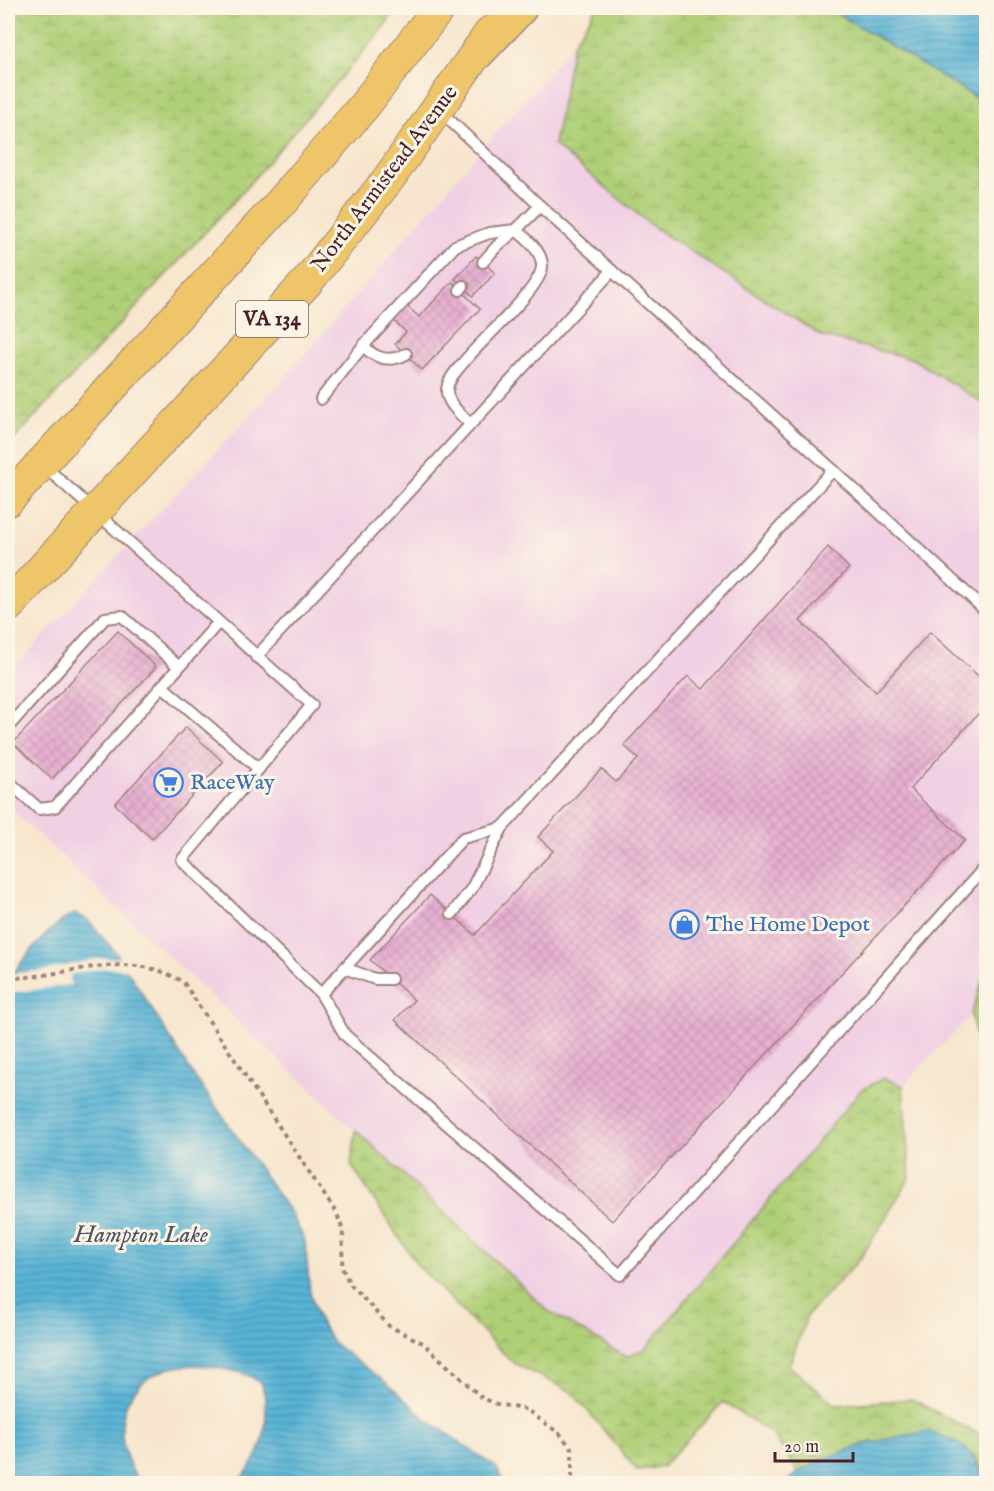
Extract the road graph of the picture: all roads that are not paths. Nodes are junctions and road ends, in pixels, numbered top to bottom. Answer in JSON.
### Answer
{"nodes":[{"id":1,"x":439,"y":8,"type":"edge"},
{"id":2,"x":507,"y":8,"type":"edge"},
{"id":3,"x":520,"y":8,"type":"edge"},
{"id":4,"x":477,"y":53,"type":"junction"},
{"id":5,"x":439,"y":110,"type":"junction"},
{"id":6,"x":540,"y":206,"type":"junction"},
{"id":7,"x":516,"y":230,"type":"junction"},
{"id":8,"x":483,"y":262,"type":"dead end"},
{"id":9,"x":612,"y":271,"type":"junction"},
{"id":10,"x":363,"y":346,"type":"junction"},
{"id":11,"x":406,"y":354,"type":"dead end"},
{"id":12,"x":321,"y":399,"type":"dead end"},
{"id":13,"x":470,"y":424,"type":"junction"},
{"id":14,"x":42,"y":464,"type":"junction"},
{"id":15,"x":833,"y":470,"type":"junction"},
{"id":16,"x":8,"y":500,"type":"edge"},
{"id":17,"x":95,"y":512,"type":"junction"},
{"id":18,"x":8,"y":606,"type":"edge"},
{"id":19,"x":987,"y":611,"type":"edge"},
{"id":20,"x":218,"y":623,"type":"junction"},
{"id":21,"x":256,"y":657,"type":"junction"},
{"id":22,"x":179,"y":667,"type":"junction"},
{"id":23,"x":162,"y":686,"type":"junction"},
{"id":24,"x":8,"y":727,"type":"edge"},
{"id":25,"x":259,"y":769,"type":"junction"},
{"id":26,"x":8,"y":781,"type":"edge"},
{"id":27,"x":502,"y":828,"type":"junction"},
{"id":28,"x":987,"y":866,"type":"edge"},
{"id":29,"x":452,"y":914,"type":"dead end"},
{"id":30,"x":344,"y":968,"type":"junction"},
{"id":31,"x":391,"y":979,"type":"dead end"},
{"id":32,"x":321,"y":994,"type":"junction"}],
"edges":[{"from":1,"to":14,"type":"main road","number":"VA 134"},
{"from":2,"to":4,"type":"main road","name":"North Armistead Avenue","number":"VA 134"},
{"from":3,"to":4,"type":"highway"},
{"from":4,"to":5,"type":"main road","name":"North Armistead Avenue","number":"VA 134"},
{"from":5,"to":6,"type":"lane"},
{"from":5,"to":17,"type":"main road","name":"North Armistead Avenue","number":"VA 134"},
{"from":6,"to":7,"type":"lane"},
{"from":6,"to":9,"type":"lane"},
{"from":7,"to":8,"type":"lane"},
{"from":7,"to":10,"type":"lane"},
{"from":7,"to":13,"type":"lane"},
{"from":9,"to":13,"type":"lane"},
{"from":9,"to":15,"type":"lane"},
{"from":10,"to":11,"type":"lane"},
{"from":10,"to":12,"type":"lane"},
{"from":13,"to":21,"type":"lane"},
{"from":14,"to":16,"type":"main road","number":"VA 134"},
{"from":14,"to":17,"type":"lane"},
{"from":15,"to":19,"type":"lane"},
{"from":15,"to":27,"type":"lane"},
{"from":17,"to":18,"type":"main road","name":"North Armistead Avenue","number":"VA 134"},
{"from":17,"to":20,"type":"lane"},
{"from":20,"to":21,"type":"lane"},
{"from":20,"to":22,"type":"lane"},
{"from":21,"to":25,"type":"lane"},
{"from":22,"to":23,"type":"lane"},
{"from":22,"to":24,"type":"lane"},
{"from":23,"to":25,"type":"lane"},
{"from":23,"to":26,"type":"lane"},
{"from":25,"to":32,"type":"lane"},
{"from":27,"to":29,"type":"lane"},
{"from":27,"to":30,"type":"lane"},
{"from":28,"to":32,"type":"lane"},
{"from":30,"to":31,"type":"lane"},
{"from":30,"to":32,"type":"lane"}]}
